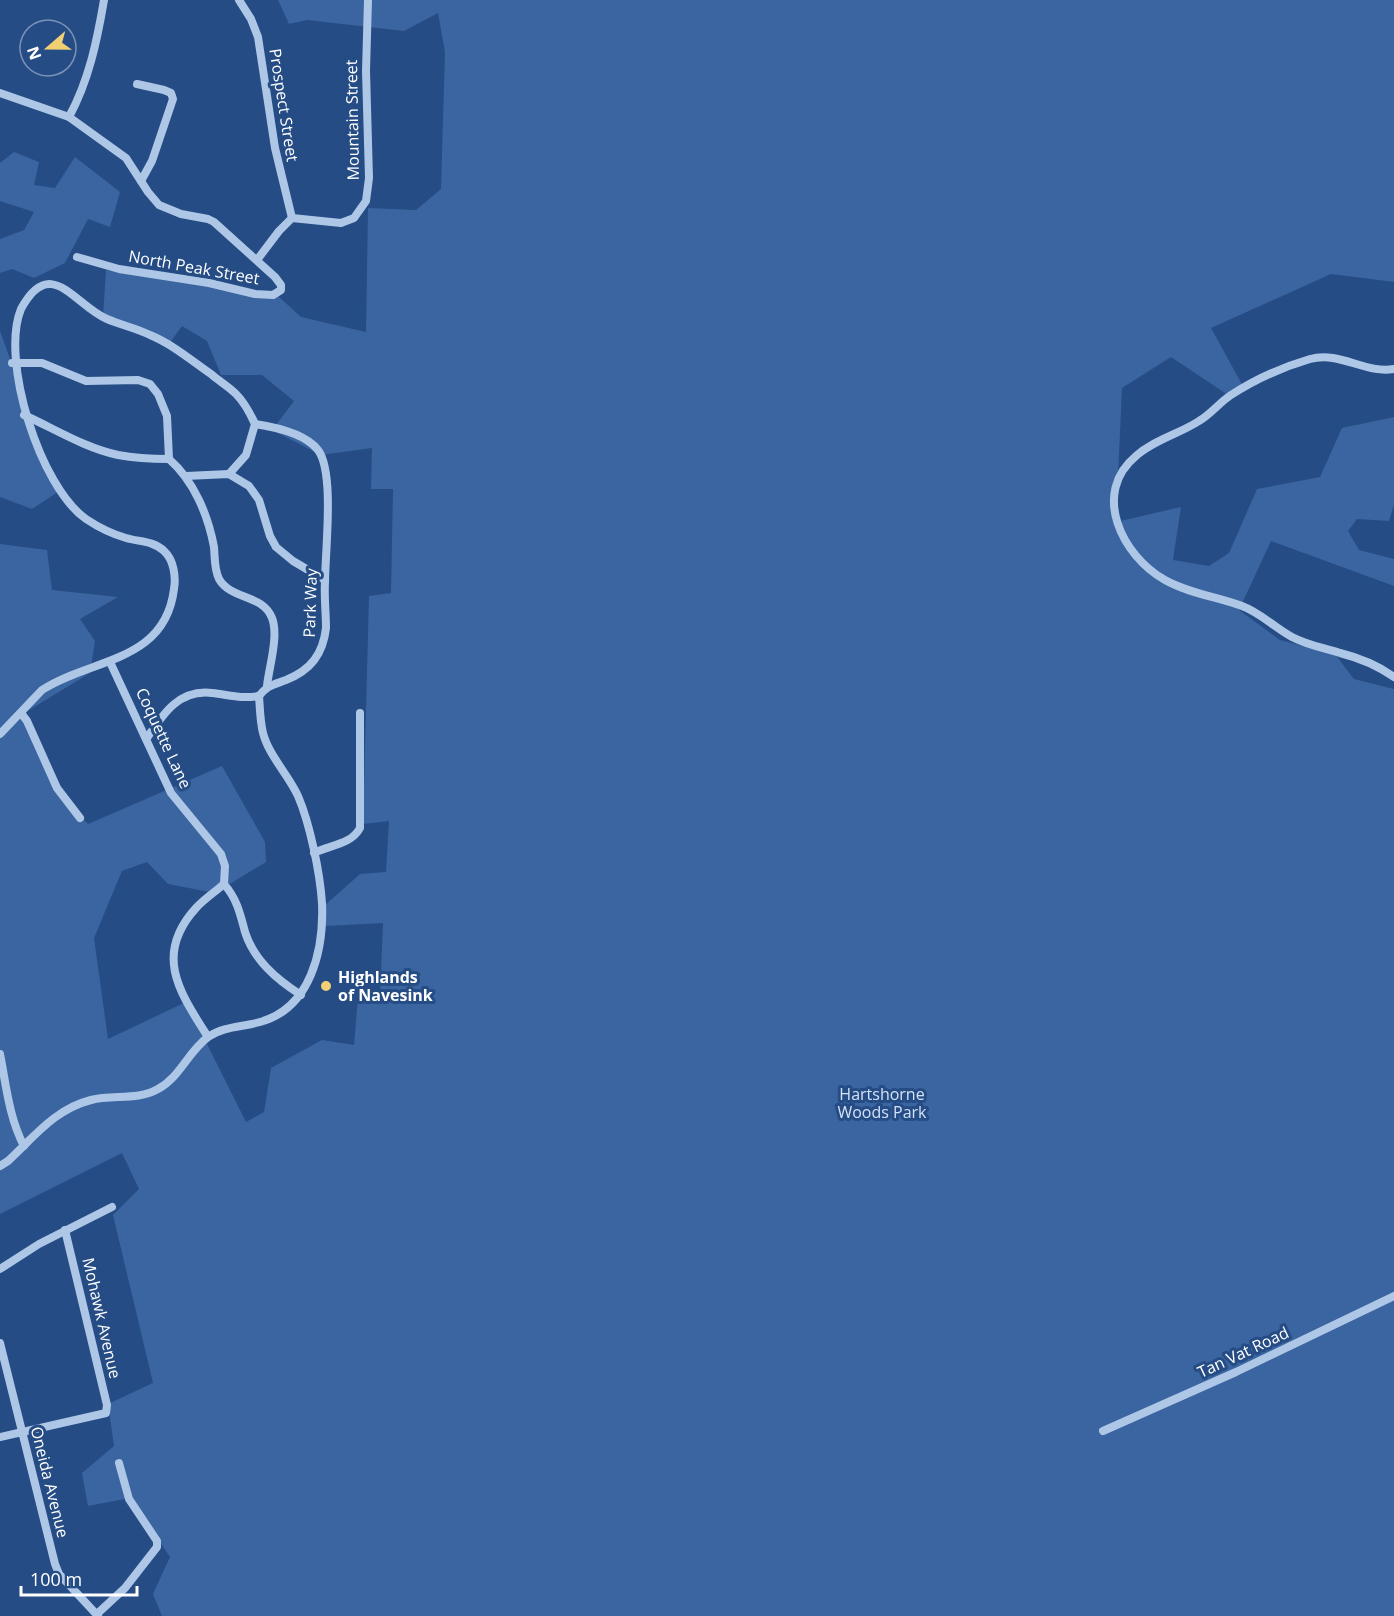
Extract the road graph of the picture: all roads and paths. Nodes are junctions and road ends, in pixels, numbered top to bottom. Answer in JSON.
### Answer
{"nodes":[{"id":1,"x":104,"y":0,"type":"edge"},
{"id":2,"x":239,"y":0,"type":"edge"},
{"id":3,"x":368,"y":0,"type":"edge"},
{"id":4,"x":137,"y":84,"type":"dead end"},
{"id":5,"x":0,"y":93,"type":"edge"},
{"id":6,"x":69,"y":117,"type":"junction"},
{"id":7,"x":141,"y":181,"type":"junction"},
{"id":8,"x":292,"y":218,"type":"junction"},
{"id":9,"x":77,"y":257,"type":"dead end"},
{"id":10,"x":257,"y":260,"type":"junction"},
{"id":11,"x":12,"y":363,"type":"junction"},
{"id":12,"x":1394,"y":369,"type":"edge"},
{"id":13,"x":24,"y":415,"type":"junction"},
{"id":14,"x":255,"y":424,"type":"junction"},
{"id":15,"x":169,"y":459,"type":"junction"},
{"id":16,"x":229,"y":474,"type":"junction"},
{"id":17,"x":186,"y":476,"type":"junction"},
{"id":18,"x":325,"y":580,"type":"junction"},
{"id":19,"x":110,"y":662,"type":"junction"},
{"id":20,"x":1394,"y":676,"type":"edge"},
{"id":21,"x":267,"y":684,"type":"junction"},
{"id":22,"x":259,"y":696,"type":"junction"},
{"id":23,"x":21,"y":713,"type":"junction"},
{"id":24,"x":360,"y":713,"type":"dead end"},
{"id":25,"x":0,"y":734,"type":"edge"},
{"id":26,"x":147,"y":738,"type":"junction"},
{"id":27,"x":80,"y":818,"type":"dead end"},
{"id":28,"x":314,"y":853,"type":"junction"},
{"id":29,"x":224,"y":884,"type":"junction"},
{"id":30,"x":301,"y":995,"type":"junction"},
{"id":31,"x":208,"y":1037,"type":"junction"},
{"id":32,"x":0,"y":1054,"type":"edge"},
{"id":33,"x":24,"y":1146,"type":"junction"},
{"id":34,"x":0,"y":1166,"type":"edge"},
{"id":35,"x":112,"y":1207,"type":"dead end"},
{"id":36,"x":65,"y":1230,"type":"junction"},
{"id":37,"x":0,"y":1269,"type":"edge"},
{"id":38,"x":1394,"y":1296,"type":"edge"},
{"id":39,"x":0,"y":1343,"type":"edge"},
{"id":40,"x":1103,"y":1431,"type":"dead end"},
{"id":41,"x":22,"y":1432,"type":"junction"},
{"id":42,"x":0,"y":1437,"type":"edge"},
{"id":43,"x":119,"y":1463,"type":"dead end"},
{"id":44,"x":98,"y":1615,"type":"edge"}],
"edges":[{"from":1,"to":6,"type":"street"},
{"from":2,"to":8,"type":"street","name":"Prospect Street"},
{"from":3,"to":8,"type":"street","name":"Mountain Street"},
{"from":4,"to":7,"type":"street"},
{"from":5,"to":6,"type":"street"},
{"from":6,"to":7,"type":"street"},
{"from":7,"to":10,"type":"street"},
{"from":8,"to":10,"type":"street"},
{"from":9,"to":10,"type":"street","name":"North Peak Street"},
{"from":11,"to":13,"type":"street"},
{"from":11,"to":14,"type":"street"},
{"from":11,"to":15,"type":"street"},
{"from":12,"to":20,"type":"street"},
{"from":13,"to":15,"type":"street"},
{"from":13,"to":19,"type":"street"},
{"from":14,"to":16,"type":"street"},
{"from":14,"to":18,"type":"street","name":"Park Way"},
{"from":15,"to":17,"type":"street"},
{"from":16,"to":17,"type":"street"},
{"from":16,"to":18,"type":"street"},
{"from":17,"to":21,"type":"street"},
{"from":18,"to":21,"type":"street","name":"Park Way"},
{"from":19,"to":23,"type":"street"},
{"from":19,"to":26,"type":"street","name":"Coquette Lane"},
{"from":21,"to":22,"type":"street","name":"Park Way"},
{"from":22,"to":26,"type":"street"},
{"from":22,"to":28,"type":"street"},
{"from":23,"to":25,"type":"street"},
{"from":23,"to":27,"type":"street"},
{"from":24,"to":28,"type":"street"},
{"from":26,"to":29,"type":"street","name":"Coquette Lane"},
{"from":28,"to":30,"type":"street"},
{"from":29,"to":30,"type":"street"},
{"from":29,"to":31,"type":"street"},
{"from":30,"to":31,"type":"street"},
{"from":31,"to":33,"type":"street"},
{"from":32,"to":33,"type":"street"},
{"from":33,"to":34,"type":"street"},
{"from":35,"to":36,"type":"street"},
{"from":36,"to":37,"type":"street"},
{"from":36,"to":41,"type":"street","name":"Mohawk Avenue"},
{"from":38,"to":40,"type":"street","name":"Tan Vat Road"},
{"from":39,"to":41,"type":"street","name":"Oneida Avenue"},
{"from":41,"to":42,"type":"street"},
{"from":41,"to":44,"type":"street","name":"Oneida Avenue"},
{"from":43,"to":44,"type":"street"}]}
